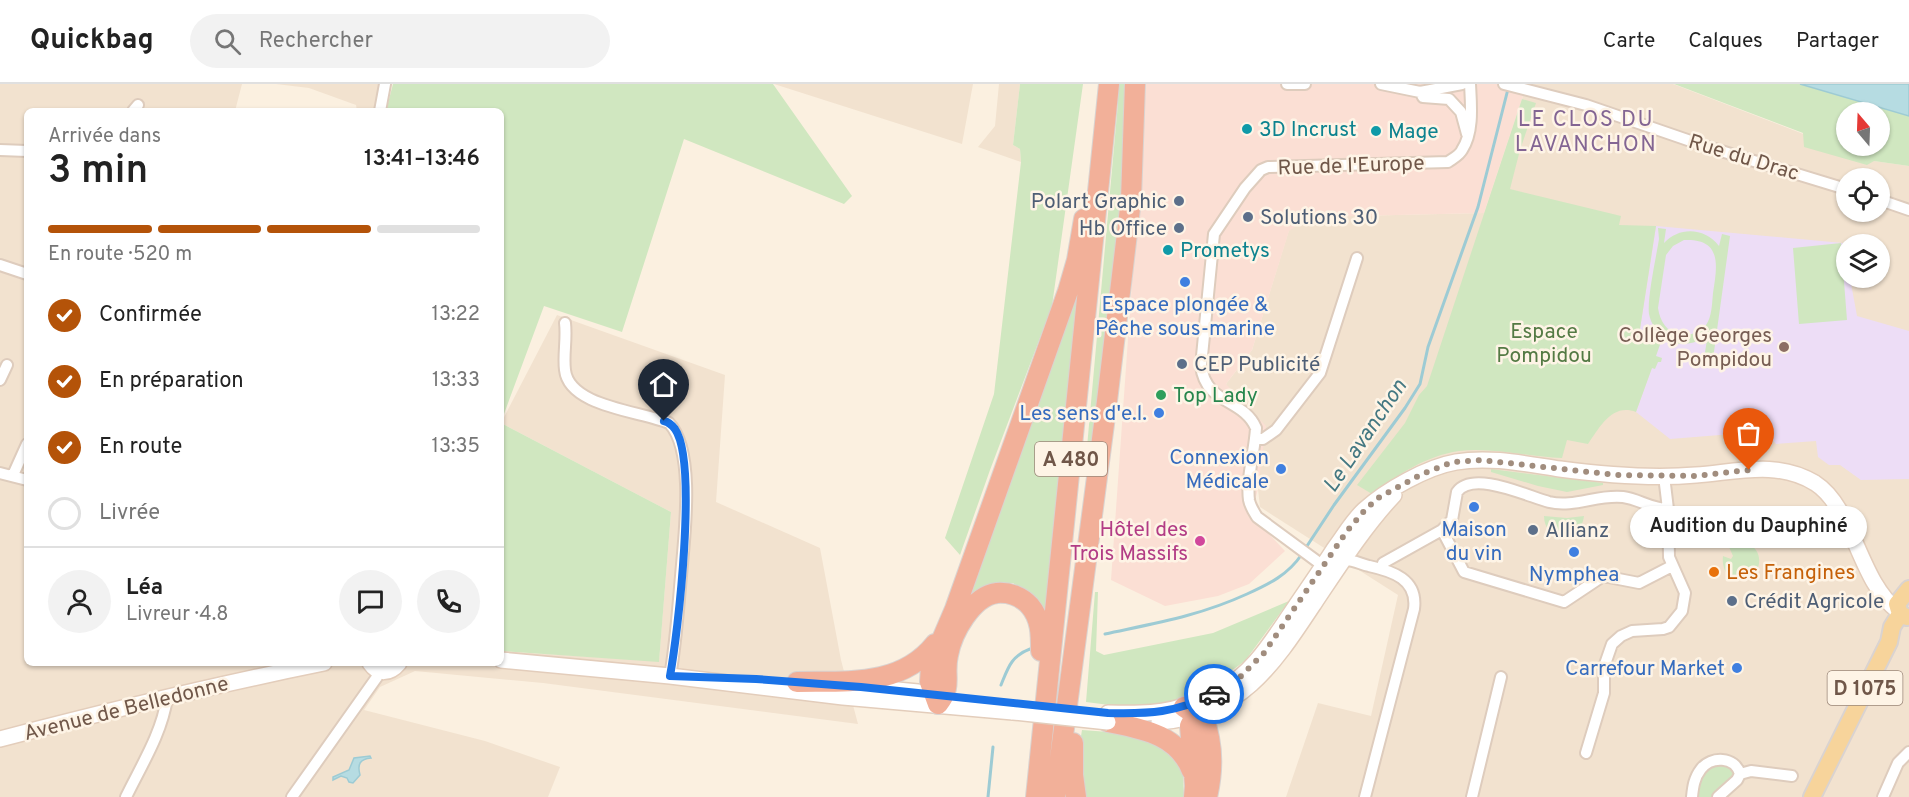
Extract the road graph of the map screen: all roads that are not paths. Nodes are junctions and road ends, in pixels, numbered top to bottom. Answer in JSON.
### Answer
{"nodes":[{"id":1,"x":385,"y":84,"type":"edge"},
{"id":2,"x":1109,"y":84,"type":"edge"},
{"id":3,"x":1136,"y":84,"type":"edge"},
{"id":4,"x":1287,"y":84,"type":"edge"},
{"id":5,"x":1305,"y":84,"type":"edge"},
{"id":6,"x":1380,"y":84,"type":"edge"},
{"id":7,"x":1462,"y":84,"type":"edge"},
{"id":8,"x":1470,"y":84,"type":"edge"},
{"id":9,"x":1504,"y":84,"type":"edge"},
{"id":10,"x":1420,"y":88,"type":"edge"},
{"id":11,"x":381,"y":108,"type":"edge"},
{"id":12,"x":1105,"y":121,"type":"junction"},
{"id":13,"x":1467,"y":135,"type":"junction"},
{"id":14,"x":0,"y":150,"type":"edge"},
{"id":15,"x":24,"y":151,"type":"edge"},
{"id":16,"x":1836,"y":186,"type":"edge"},
{"id":17,"x":1890,"y":203,"type":"edge"},
{"id":18,"x":1909,"y":210,"type":"edge"},
{"id":19,"x":1357,"y":258,"type":"dead end"},
{"id":20,"x":0,"y":265,"type":"edge"},
{"id":21,"x":24,"y":273,"type":"edge"},
{"id":22,"x":565,"y":323,"type":"dead end"},
{"id":23,"x":7,"y":364,"type":"dead end"},
{"id":24,"x":0,"y":380,"type":"edge"},
{"id":25,"x":1107,"y":401,"type":"junction"},
{"id":26,"x":1255,"y":439,"type":"junction"},
{"id":27,"x":24,"y":451,"type":"edge"},
{"id":28,"x":0,"y":473,"type":"edge"},
{"id":29,"x":13,"y":475,"type":"junction"},
{"id":30,"x":1664,"y":476,"type":"junction"},
{"id":31,"x":24,"y":479,"type":"edge"},
{"id":32,"x":1408,"y":481,"type":"junction"},
{"id":33,"x":1668,"y":509,"type":"junction"},
{"id":34,"x":1442,"y":530,"type":"junction"},
{"id":35,"x":1344,"y":560,"type":"junction"},
{"id":36,"x":1318,"y":561,"type":"junction"},
{"id":37,"x":1672,"y":566,"type":"junction"},
{"id":38,"x":1382,"y":569,"type":"junction"},
{"id":39,"x":1328,"y":584,"type":"junction"},
{"id":40,"x":1905,"y":605,"type":"edge"},
{"id":41,"x":944,"y":633,"type":"junction"},
{"id":42,"x":504,"y":660,"type":"edge"},
{"id":43,"x":311,"y":666,"type":"edge"},
{"id":44,"x":395,"y":666,"type":"edge"},
{"id":45,"x":374,"y":667,"type":"edge"},
{"id":46,"x":670,"y":676,"type":"junction"},
{"id":47,"x":1501,"y":676,"type":"dead end"},
{"id":48,"x":798,"y":682,"type":"junction"},
{"id":49,"x":1227,"y":687,"type":"joint"},
{"id":50,"x":940,"y":697,"type":"junction"},
{"id":51,"x":167,"y":698,"type":"junction"},
{"id":52,"x":1219,"y":706,"type":"junction"},
{"id":53,"x":1190,"y":711,"type":"junction"},
{"id":54,"x":1108,"y":717,"type":"junction"},
{"id":55,"x":1209,"y":733,"type":"junction"},
{"id":56,"x":0,"y":739,"type":"edge"},
{"id":57,"x":1909,"y":752,"type":"edge"},
{"id":58,"x":1586,"y":753,"type":"dead end"},
{"id":59,"x":1740,"y":774,"type":"junction"},
{"id":60,"x":1792,"y":776,"type":"dead end"},
{"id":61,"x":1194,"y":788,"type":"edge"},
{"id":62,"x":126,"y":797,"type":"edge"},
{"id":63,"x":292,"y":797,"type":"edge"},
{"id":64,"x":1035,"y":797,"type":"edge"},
{"id":65,"x":1055,"y":797,"type":"edge"},
{"id":66,"x":1076,"y":797,"type":"edge"},
{"id":67,"x":1207,"y":797,"type":"edge"},
{"id":68,"x":1365,"y":797,"type":"edge"},
{"id":69,"x":1472,"y":797,"type":"edge"},
{"id":70,"x":1692,"y":797,"type":"edge"},
{"id":71,"x":1718,"y":797,"type":"edge"},
{"id":72,"x":1812,"y":797,"type":"edge"},
{"id":73,"x":1883,"y":797,"type":"edge"}],
"edges":[{"from":1,"to":11,"type":"street"},
{"from":2,"to":12,"type":"highway","number":"A 480"},
{"from":3,"to":25,"type":"highway","number":"A 480"},
{"from":4,"to":5,"type":"street"},
{"from":6,"to":10,"type":"street"},
{"from":7,"to":10,"type":"street"},
{"from":8,"to":13,"type":"street","name":"Rue de l'Europe"},
{"from":9,"to":16,"type":"street","name":"Rue du Drac"},
{"from":10,"to":13,"type":"street"},
{"from":12,"to":41,"type":"highway"},
{"from":12,"to":64,"type":"highway","number":"A 480"},
{"from":13,"to":26,"type":"street","name":"Rue de l'Europe"},
{"from":14,"to":15,"type":"street"},
{"from":17,"to":18,"type":"street"},
{"from":19,"to":26,"type":"street"},
{"from":20,"to":21,"type":"street"},
{"from":22,"to":46,"type":"street"},
{"from":23,"to":24,"type":"street"},
{"from":25,"to":65,"type":"highway","number":"A 480"},
{"from":25,"to":66,"type":"highway"},
{"from":26,"to":36,"type":"street","name":"Rue de l'Europe"},
{"from":27,"to":29,"type":"street"},
{"from":28,"to":29,"type":"street"},
{"from":29,"to":31,"type":"street"},
{"from":30,"to":32,"type":"main road"},
{"from":30,"to":33,"type":"street"},
{"from":30,"to":40,"type":"main road"},
{"from":32,"to":35,"type":"main road"},
{"from":32,"to":36,"type":"main road"},
{"from":33,"to":34,"type":"street"},
{"from":33,"to":37,"type":"street"},
{"from":34,"to":37,"type":"street"},
{"from":34,"to":38,"type":"street"},
{"from":35,"to":36,"type":"street"},
{"from":35,"to":38,"type":"street"},
{"from":35,"to":39,"type":"main road"},
{"from":36,"to":39,"type":"main road"},
{"from":36,"to":49,"type":"main road"},
{"from":37,"to":58,"type":"street"},
{"from":38,"to":68,"type":"street"},
{"from":39,"to":52,"type":"main road"},
{"from":40,"to":72,"type":"main road","number":"D 1075"},
{"from":41,"to":48,"type":"highway"},
{"from":41,"to":50,"type":"highway"},
{"from":42,"to":46,"type":"main road"},
{"from":43,"to":51,"type":"main road","name":"Avenue de Belledonne"},
{"from":44,"to":45,"type":"main road"},
{"from":45,"to":63,"type":"street"},
{"from":46,"to":48,"type":"main road"},
{"from":46,"to":50,"type":"main road"},
{"from":47,"to":69,"type":"street"},
{"from":48,"to":50,"type":"main road"},
{"from":49,"to":53,"type":"highway"},
{"from":50,"to":54,"type":"main road","bridge":true},
{"from":50,"to":64,"type":"highway"},
{"from":51,"to":56,"type":"main road","name":"Avenue de Belledonne"},
{"from":51,"to":62,"type":"street"},
{"from":52,"to":53,"type":"main road"},
{"from":52,"to":55,"type":"highway"},
{"from":53,"to":54,"type":"main road"},
{"from":53,"to":55,"type":"highway"},
{"from":53,"to":61,"type":"highway"},
{"from":54,"to":61,"type":"highway"},
{"from":55,"to":67,"type":"highway"},
{"from":57,"to":73,"type":"street"},
{"from":59,"to":60,"type":"street"},
{"from":59,"to":70,"type":"street"},
{"from":59,"to":71,"type":"street"}]}
